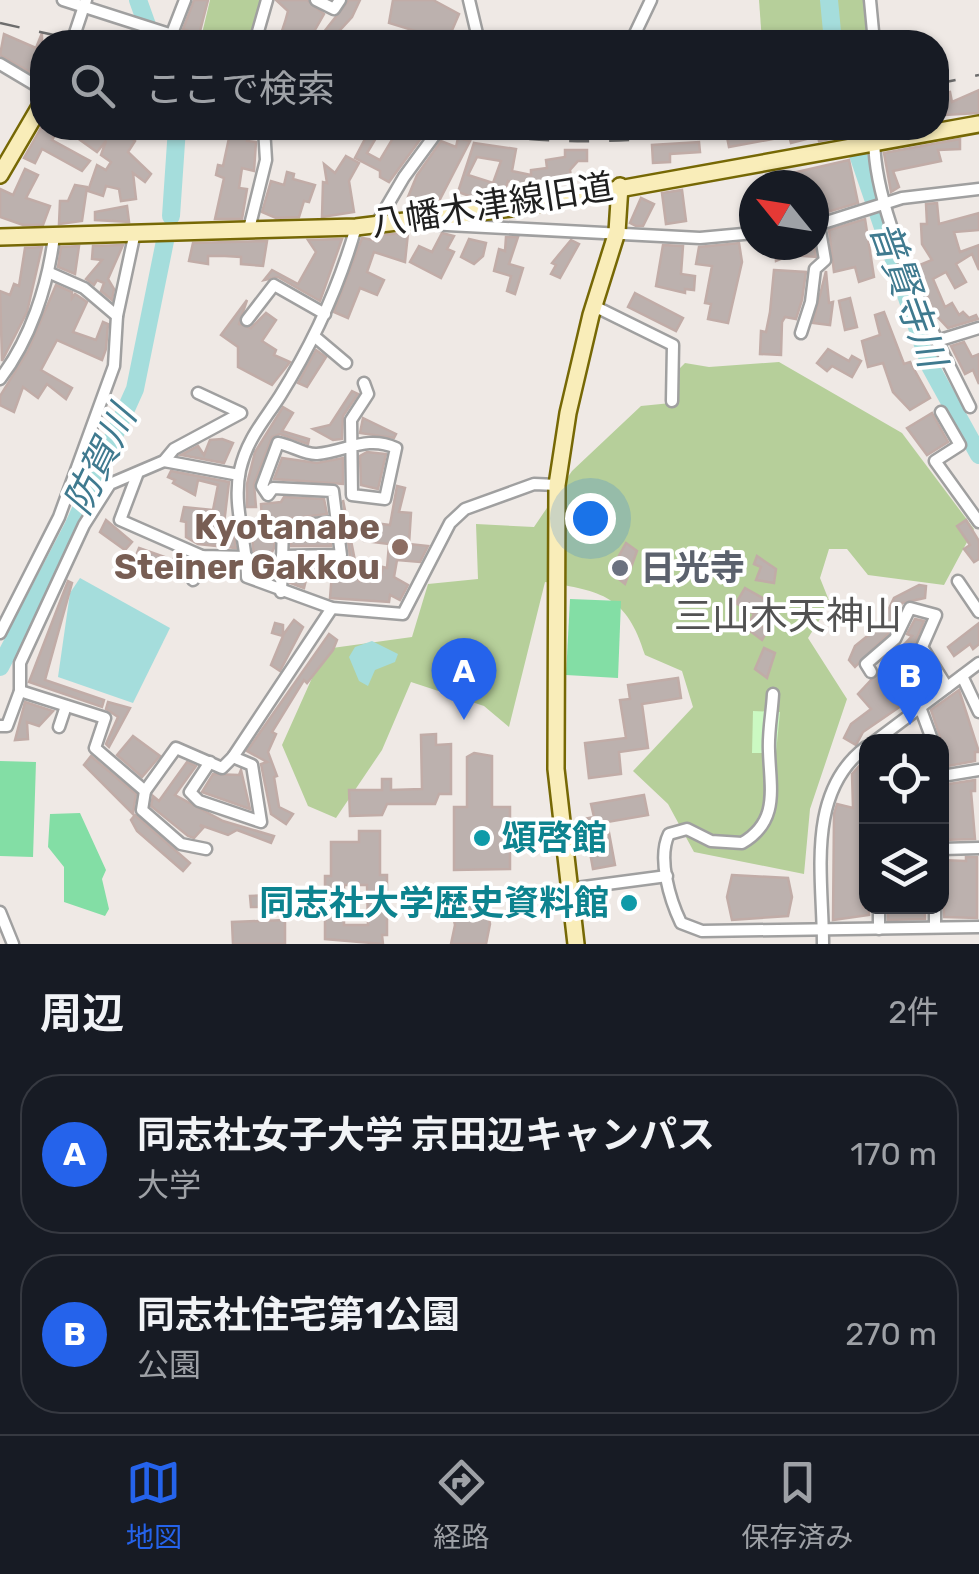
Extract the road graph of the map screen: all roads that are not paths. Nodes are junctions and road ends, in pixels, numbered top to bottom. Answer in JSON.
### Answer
{"nodes":[{"id":1,"x":64,"y":0,"type":"edge"},
{"id":2,"x":185,"y":0,"type":"edge"},
{"id":3,"x":267,"y":0,"type":"edge"},
{"id":4,"x":316,"y":0,"type":"edge"},
{"id":5,"x":340,"y":0,"type":"edge"},
{"id":6,"x":651,"y":0,"type":"edge"},
{"id":7,"x":870,"y":0,"type":"edge"},
{"id":8,"x":465,"y":1,"type":"edge"},
{"id":9,"x":85,"y":5,"type":"edge"},
{"id":10,"x":76,"y":30,"type":"edge"},
{"id":11,"x":154,"y":30,"type":"edge"},
{"id":12,"x":173,"y":30,"type":"edge"},
{"id":13,"x":259,"y":30,"type":"edge"},
{"id":14,"x":475,"y":30,"type":"edge"},
{"id":15,"x":637,"y":30,"type":"edge"},
{"id":16,"x":873,"y":30,"type":"edge"},
{"id":17,"x":0,"y":64,"type":"edge"},
{"id":18,"x":30,"y":82,"type":"edge"},
{"id":19,"x":30,"y":124,"type":"edge"},
{"id":20,"x":979,"y":124,"type":"edge"},
{"id":21,"x":949,"y":128,"type":"edge"},
{"id":22,"x":265,"y":140,"type":"edge"},
{"id":23,"x":431,"y":140,"type":"edge"},
{"id":24,"x":866,"y":140,"type":"edge"},
{"id":25,"x":872,"y":140,"type":"edge"},
{"id":26,"x":0,"y":175,"type":"edge"},
{"id":27,"x":620,"y":186,"type":"junction"},
{"id":28,"x":979,"y":189,"type":"edge"},
{"id":29,"x":885,"y":205,"type":"junction"},
{"id":30,"x":407,"y":220,"type":"junction"},
{"id":31,"x":829,"y":222,"type":"edge"},
{"id":32,"x":377,"y":224,"type":"junction"},
{"id":33,"x":356,"y":227,"type":"junction"},
{"id":34,"x":249,"y":229,"type":"junction"},
{"id":35,"x":135,"y":231,"type":"junction"},
{"id":36,"x":618,"y":232,"type":"junction"},
{"id":37,"x":739,"y":234,"type":"edge"},
{"id":38,"x":54,"y":236,"type":"junction"},
{"id":39,"x":0,"y":237,"type":"edge"},
{"id":40,"x":825,"y":260,"type":"edge"},
{"id":41,"x":50,"y":273,"type":"junction"},
{"id":42,"x":594,"y":306,"type":"junction"},
{"id":43,"x":325,"y":314,"type":"junction"},
{"id":44,"x":116,"y":316,"type":"junction"},
{"id":45,"x":247,"y":320,"type":"dead end"},
{"id":46,"x":979,"y":328,"type":"edge"},
{"id":47,"x":801,"y":333,"type":"dead end"},
{"id":48,"x":314,"y":336,"type":"junction"},
{"id":49,"x":936,"y":342,"type":"junction"},
{"id":50,"x":346,"y":363,"type":"dead end"},
{"id":51,"x":0,"y":379,"type":"edge"},
{"id":52,"x":364,"y":383,"type":"dead end"},
{"id":53,"x":198,"y":393,"type":"dead end"},
{"id":54,"x":672,"y":401,"type":"dead end"},
{"id":55,"x":970,"y":407,"type":"dead end"},
{"id":56,"x":940,"y":412,"type":"dead end"},
{"id":57,"x":355,"y":444,"type":"junction"},
{"id":58,"x":164,"y":461,"type":"junction"},
{"id":59,"x":239,"y":474,"type":"junction"},
{"id":60,"x":137,"y":475,"type":"junction"},
{"id":61,"x":557,"y":484,"type":"junction"},
{"id":62,"x":335,"y":522,"type":"junction"},
{"id":63,"x":979,"y":522,"type":"edge"},
{"id":64,"x":202,"y":556,"type":"junction"},
{"id":65,"x":282,"y":556,"type":"junction"},
{"id":66,"x":247,"y":557,"type":"junction"},
{"id":67,"x":194,"y":580,"type":"dead end"},
{"id":68,"x":958,"y":581,"type":"dead end"},
{"id":69,"x":282,"y":592,"type":"junction"},
{"id":70,"x":332,"y":608,"type":"junction"},
{"id":71,"x":979,"y":612,"type":"edge"},
{"id":72,"x":0,"y":633,"type":"edge"},
{"id":73,"x":979,"y":663,"type":"edge"},
{"id":74,"x":871,"y":672,"type":"dead end"},
{"id":75,"x":962,"y":676,"type":"junction"},
{"id":76,"x":948,"y":687,"type":"junction"},
{"id":77,"x":20,"y":691,"type":"junction"},
{"id":78,"x":774,"y":694,"type":"dead end"},
{"id":79,"x":66,"y":706,"type":"junction"},
{"id":80,"x":920,"y":707,"type":"junction"},
{"id":81,"x":979,"y":712,"type":"edge"},
{"id":82,"x":0,"y":726,"type":"edge"},
{"id":83,"x":59,"y":727,"type":"dead end"},
{"id":84,"x":885,"y":734,"type":"edge"},
{"id":85,"x":930,"y":734,"type":"edge"},
{"id":86,"x":859,"y":754,"type":"edge"},
{"id":87,"x":233,"y":757,"type":"junction"},
{"id":88,"x":210,"y":762,"type":"junction"},
{"id":89,"x":979,"y":770,"type":"edge"},
{"id":90,"x":949,"y":775,"type":"edge"},
{"id":91,"x":145,"y":791,"type":"junction"},
{"id":92,"x":979,"y":848,"type":"edge"},
{"id":93,"x":206,"y":849,"type":"dead end"},
{"id":94,"x":949,"y":849,"type":"edge"},
{"id":95,"x":667,"y":876,"type":"junction"},
{"id":96,"x":569,"y":889,"type":"junction"},
{"id":97,"x":0,"y":912,"type":"edge"},
{"id":98,"x":879,"y":914,"type":"edge"},
{"id":99,"x":935,"y":914,"type":"edge"},
{"id":100,"x":979,"y":926,"type":"edge"},
{"id":101,"x":936,"y":928,"type":"junction"},
{"id":102,"x":879,"y":929,"type":"junction"},
{"id":103,"x":823,"y":930,"type":"junction"},
{"id":104,"x":13,"y":944,"type":"edge"},
{"id":105,"x":576,"y":944,"type":"edge"},
{"id":106,"x":823,"y":944,"type":"edge"}],
"edges":[{"from":1,"to":9,"type":"street"},
{"from":2,"to":12,"type":"street"},
{"from":3,"to":13,"type":"street"},
{"from":4,"to":5,"type":"street"},
{"from":6,"to":15,"type":"street"},
{"from":7,"to":16,"type":"street"},
{"from":8,"to":14,"type":"street"},
{"from":9,"to":10,"type":"street"},
{"from":9,"to":11,"type":"street"},
{"from":17,"to":18,"type":"street"},
{"from":19,"to":26,"type":"street"},
{"from":20,"to":21,"type":"street","name":"八幡木津線旧道"},
{"from":22,"to":34,"type":"street"},
{"from":23,"to":32,"type":"street"},
{"from":24,"to":27,"type":"street","name":"八幡木津線旧道"},
{"from":25,"to":29,"type":"street"},
{"from":27,"to":30,"type":"street","name":"八幡木津線旧道"},
{"from":27,"to":36,"type":"street"},
{"from":28,"to":29,"type":"street"},
{"from":29,"to":31,"type":"street"},
{"from":29,"to":49,"type":"street"},
{"from":30,"to":32,"type":"street","name":"八幡木津線旧道"},
{"from":30,"to":36,"type":"street"},
{"from":32,"to":33,"type":"street","name":"八幡木津線旧道"},
{"from":33,"to":34,"type":"street","name":"八幡木津線旧道"},
{"from":33,"to":43,"type":"street"},
{"from":34,"to":35,"type":"street","name":"八幡木津線旧道"},
{"from":35,"to":38,"type":"street","name":"八幡木津線旧道"},
{"from":35,"to":44,"type":"street"},
{"from":36,"to":37,"type":"street"},
{"from":36,"to":42,"type":"street"},
{"from":38,"to":39,"type":"street","name":"八幡木津線旧道"},
{"from":38,"to":41,"type":"street"},
{"from":40,"to":47,"type":"street"},
{"from":41,"to":44,"type":"street"},
{"from":41,"to":51,"type":"street"},
{"from":42,"to":54,"type":"street"},
{"from":42,"to":61,"type":"street"},
{"from":43,"to":45,"type":"street"},
{"from":43,"to":48,"type":"street"},
{"from":44,"to":72,"type":"street"},
{"from":46,"to":49,"type":"street"},
{"from":48,"to":50,"type":"street"},
{"from":48,"to":59,"type":"street"},
{"from":49,"to":55,"type":"street"},
{"from":52,"to":57,"type":"street"},
{"from":53,"to":58,"type":"street"},
{"from":56,"to":63,"type":"street"},
{"from":57,"to":57,"type":"street"},
{"from":57,"to":62,"type":"street"},
{"from":58,"to":59,"type":"street"},
{"from":58,"to":60,"type":"street"},
{"from":59,"to":66,"type":"street"},
{"from":60,"to":64,"type":"street"},
{"from":60,"to":77,"type":"street"},
{"from":61,"to":70,"type":"street"},
{"from":61,"to":96,"type":"street"},
{"from":62,"to":65,"type":"street"},
{"from":62,"to":65,"type":"street"},
{"from":64,"to":66,"type":"street"},
{"from":64,"to":67,"type":"street"},
{"from":65,"to":69,"type":"street"},
{"from":66,"to":69,"type":"street"},
{"from":68,"to":71,"type":"street"},
{"from":69,"to":70,"type":"street"},
{"from":70,"to":87,"type":"street"},
{"from":73,"to":75,"type":"street"},
{"from":74,"to":76,"type":"street"},
{"from":75,"to":76,"type":"street"},
{"from":75,"to":81,"type":"street"},
{"from":76,"to":80,"type":"street"},
{"from":77,"to":79,"type":"street"},
{"from":77,"to":82,"type":"street"},
{"from":78,"to":95,"type":"street"},
{"from":79,"to":83,"type":"street"},
{"from":79,"to":91,"type":"street"},
{"from":80,"to":84,"type":"street"},
{"from":80,"to":85,"type":"street"},
{"from":86,"to":103,"type":"street"},
{"from":87,"to":88,"type":"street"},
{"from":87,"to":88,"type":"street"},
{"from":88,"to":91,"type":"street"},
{"from":89,"to":90,"type":"street"},
{"from":91,"to":93,"type":"street"},
{"from":92,"to":94,"type":"street"},
{"from":95,"to":96,"type":"street"},
{"from":95,"to":103,"type":"street"},
{"from":96,"to":105,"type":"street"},
{"from":97,"to":104,"type":"street"},
{"from":98,"to":102,"type":"street"},
{"from":99,"to":101,"type":"street"},
{"from":100,"to":101,"type":"street"},
{"from":101,"to":102,"type":"street"},
{"from":102,"to":103,"type":"street"},
{"from":103,"to":106,"type":"street"}]}
